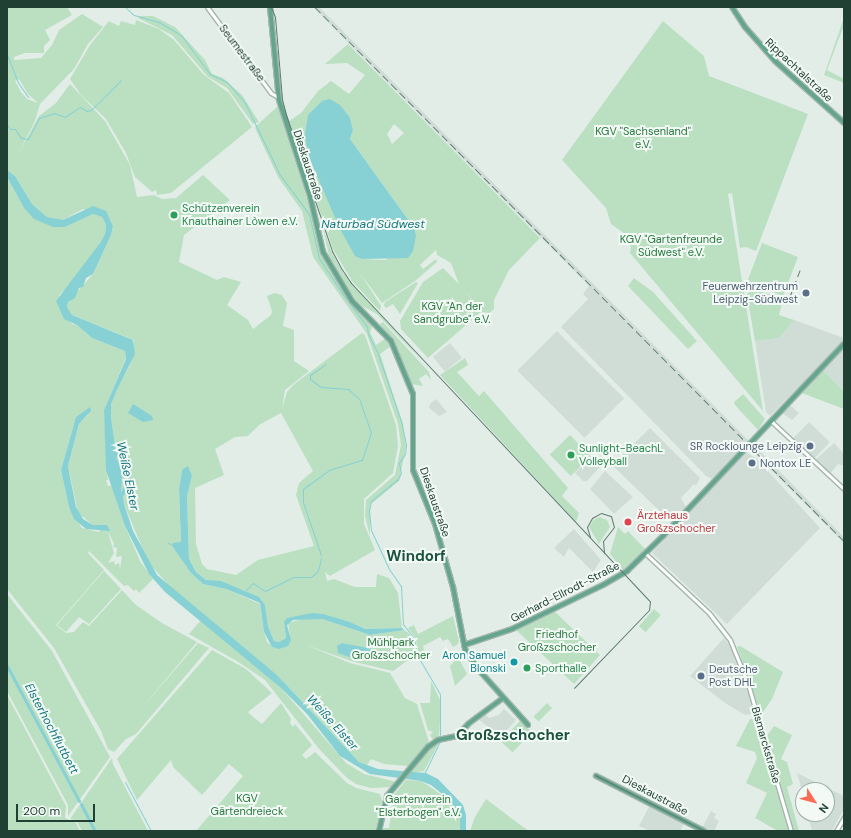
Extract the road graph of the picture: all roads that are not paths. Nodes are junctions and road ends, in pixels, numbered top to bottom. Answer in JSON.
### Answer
{"nodes":[{"id":1,"x":207,"y":7,"type":"edge"},
{"id":2,"x":270,"y":7,"type":"edge"},
{"id":3,"x":732,"y":7,"type":"edge"},
{"id":4,"x":278,"y":96,"type":"junction"},
{"id":5,"x":844,"y":123,"type":"edge"},
{"id":6,"x":844,"y":344,"type":"edge"},
{"id":7,"x":771,"y":421,"type":"junction"},
{"id":8,"x":844,"y":489,"type":"edge"},
{"id":9,"x":646,"y":554,"type":"junction"},
{"id":10,"x":464,"y":645,"type":"junction"},
{"id":11,"x":503,"y":698,"type":"junction"},
{"id":12,"x":528,"y":725,"type":"dead end"},
{"id":13,"x":596,"y":776,"type":"dead end"},
{"id":14,"x":844,"y":817,"type":"edge"},
{"id":15,"x":379,"y":831,"type":"edge"},
{"id":16,"x":704,"y":831,"type":"edge"},
{"id":17,"x":791,"y":831,"type":"edge"},
{"id":18,"x":836,"y":831,"type":"edge"}],
"edges":[{"from":1,"to":4,"type":"street","name":"Seumestraße"},
{"from":2,"to":4,"type":"main road","name":"Dieskaustraße"},
{"from":3,"to":5,"type":"main road","name":"Rippachtalstraße"},
{"from":4,"to":10,"type":"main road","name":"Dieskaustraße"},
{"from":6,"to":7,"type":"main road","name":"Gerhard-Ellrodt-Straße"},
{"from":7,"to":8,"type":"street"},
{"from":7,"to":9,"type":"main road","name":"Gerhard-Ellrodt-Straße"},
{"from":9,"to":10,"type":"main road","name":"Gerhard-Ellrodt-Straße"},
{"from":9,"to":17,"type":"street","name":"Bismarckstraße"},
{"from":10,"to":11,"type":"main road","name":"Dieskaustraße"},
{"from":11,"to":12,"type":"main road","name":"Dieskaustraße"},
{"from":11,"to":15,"type":"main road"},
{"from":13,"to":16,"type":"main road","name":"Dieskaustraße"},
{"from":14,"to":18,"type":"street"}]}
